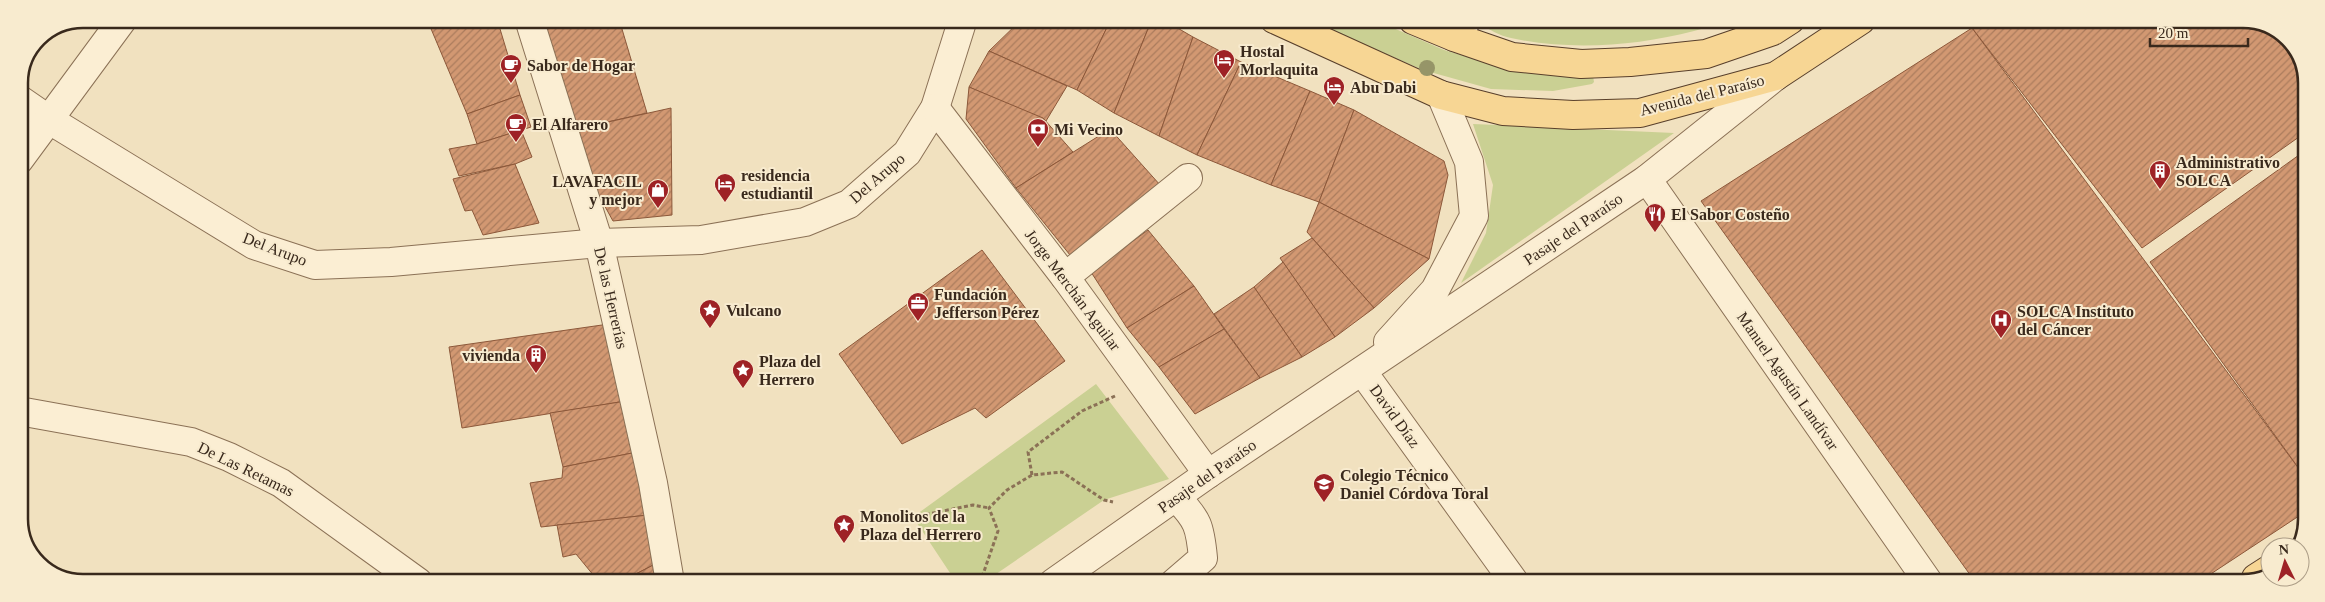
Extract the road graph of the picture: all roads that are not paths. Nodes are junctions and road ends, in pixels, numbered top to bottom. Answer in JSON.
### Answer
{"nodes":[{"id":1,"x":116,"y":28,"type":"edge"},
{"id":2,"x":532,"y":28,"type":"edge"},
{"id":3,"x":1292,"y":28,"type":"edge"},
{"id":4,"x":1460,"y":28,"type":"edge"},
{"id":5,"x":1778,"y":28,"type":"edge"},
{"id":6,"x":1849,"y":28,"type":"edge"},
{"id":7,"x":960,"y":30,"type":"edge"},
{"id":8,"x":1776,"y":76,"type":"junction"},
{"id":9,"x":1441,"y":95,"type":"junction"},
{"id":10,"x":28,"y":105,"type":"edge"},
{"id":11,"x":935,"y":108,"type":"junction"},
{"id":12,"x":48,"y":119,"type":"junction"},
{"id":13,"x":28,"y":147,"type":"edge"},
{"id":14,"x":1188,"y":178,"type":"dead end"},
{"id":15,"x":1647,"y":179,"type":"junction"},
{"id":16,"x":599,"y":243,"type":"junction"},
{"id":17,"x":1065,"y":277,"type":"junction"},
{"id":18,"x":1362,"y":371,"type":"junction"},
{"id":19,"x":28,"y":413,"type":"edge"},
{"id":20,"x":1208,"y":474,"type":"junction"},
{"id":21,"x":1176,"y":497,"type":"junction"},
{"id":22,"x":407,"y":574,"type":"edge"},
{"id":23,"x":669,"y":574,"type":"edge"},
{"id":24,"x":1065,"y":574,"type":"edge"},
{"id":25,"x":1184,"y":574,"type":"edge"},
{"id":26,"x":1509,"y":574,"type":"edge"},
{"id":27,"x":1923,"y":574,"type":"edge"}],
"edges":[{"from":1,"to":12,"type":"street"},
{"from":2,"to":16,"type":"street","name":"De las Herrerías"},
{"from":3,"to":9,"type":"main road","name":"Avenida del Paraíso"},
{"from":4,"to":5,"type":"main road"},
{"from":6,"to":8,"type":"main road","name":"Avenida del Paraíso"},
{"from":7,"to":11,"type":"street","name":"Del Arupo"},
{"from":8,"to":9,"type":"main road","name":"Avenida del Paraíso"},
{"from":8,"to":15,"type":"street","name":"Pasaje del Paraíso"},
{"from":9,"to":18,"type":"street","name":"Pasaje del Paraíso"},
{"from":10,"to":12,"type":"street","name":"Del Arupo"},
{"from":11,"to":16,"type":"street","name":"Del Arupo"},
{"from":11,"to":17,"type":"street","name":"Jorge Merchán Aguilar"},
{"from":12,"to":13,"type":"street"},
{"from":12,"to":16,"type":"street","name":"Del Arupo"},
{"from":14,"to":17,"type":"street"},
{"from":15,"to":18,"type":"street","name":"Pasaje del Paraíso"},
{"from":15,"to":27,"type":"street","name":"Manuel Agustín Landívar"},
{"from":16,"to":23,"type":"street","name":"De las Herrerías"},
{"from":17,"to":20,"type":"street","name":"Jorge Merchán Aguilar"},
{"from":18,"to":20,"type":"street","name":"Pasaje del Paraíso"},
{"from":18,"to":26,"type":"street","name":"David Díaz"},
{"from":19,"to":22,"type":"street","name":"De Las Retamas"},
{"from":20,"to":21,"type":"street","name":"Pasaje del Paraíso"},
{"from":21,"to":24,"type":"street","name":"Pasaje del Paraíso"},
{"from":21,"to":25,"type":"street"}]}
